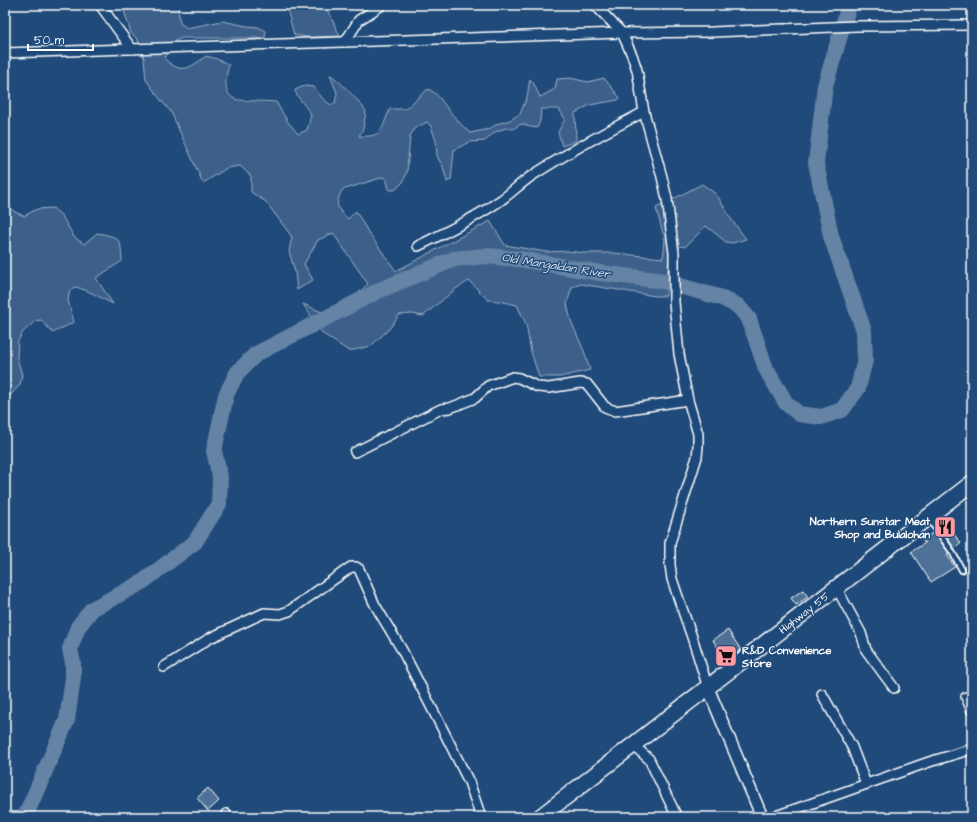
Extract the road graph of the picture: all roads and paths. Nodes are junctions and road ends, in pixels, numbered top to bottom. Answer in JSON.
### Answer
{"nodes":[{"id":1,"x":100,"y":5,"type":"edge"},
{"id":2,"x":382,"y":5,"type":"edge"},
{"id":3,"x":595,"y":5,"type":"edge"},
{"id":4,"x":972,"y":25,"type":"edge"},
{"id":5,"x":622,"y":33,"type":"junction"},
{"id":6,"x":345,"y":42,"type":"junction"},
{"id":7,"x":132,"y":49,"type":"junction"},
{"id":8,"x":5,"y":53,"type":"edge"},
{"id":9,"x":644,"y":112,"type":"junction"},
{"id":10,"x":418,"y":246,"type":"dead end"},
{"id":11,"x":688,"y":400,"type":"junction"},
{"id":12,"x":355,"y":452,"type":"dead end"},
{"id":13,"x":972,"y":483,"type":"edge"},
{"id":14,"x":927,"y":517,"type":"junction"},
{"id":15,"x":962,"y":570,"type":"dead end"},
{"id":16,"x":836,"y":587,"type":"junction"},
{"id":17,"x":164,"y":667,"type":"dead end"},
{"id":18,"x":708,"y":688,"type":"junction"},
{"id":19,"x":894,"y":688,"type":"dead end"},
{"id":20,"x":822,"y":694,"type":"dead end"},
{"id":21,"x":966,"y":697,"type":"dead end"},
{"id":22,"x":972,"y":711,"type":"edge"},
{"id":23,"x":633,"y":745,"type":"junction"},
{"id":24,"x":972,"y":749,"type":"edge"},
{"id":25,"x":866,"y":784,"type":"junction"},
{"id":26,"x":481,"y":817,"type":"edge"},
{"id":27,"x":540,"y":817,"type":"edge"},
{"id":28,"x":677,"y":817,"type":"edge"},
{"id":29,"x":762,"y":817,"type":"edge"},
{"id":30,"x":773,"y":817,"type":"edge"}],
"edges":[{"from":1,"to":7,"type":"street"},
{"from":2,"to":6,"type":"street"},
{"from":3,"to":5,"type":"street"},
{"from":4,"to":5,"type":"street"},
{"from":5,"to":6,"type":"street"},
{"from":5,"to":9,"type":"street"},
{"from":6,"to":7,"type":"street"},
{"from":7,"to":8,"type":"street"},
{"from":9,"to":10,"type":"street"},
{"from":9,"to":11,"type":"street"},
{"from":11,"to":12,"type":"street"},
{"from":11,"to":18,"type":"street"},
{"from":13,"to":14,"type":"highway","name":"Highway 55"},
{"from":14,"to":15,"type":"lane"},
{"from":14,"to":16,"type":"highway","name":"Highway 55"},
{"from":16,"to":18,"type":"highway","name":"Highway 55"},
{"from":16,"to":19,"type":"street"},
{"from":17,"to":26,"type":"street"},
{"from":18,"to":23,"type":"highway","name":"Highway 55"},
{"from":18,"to":29,"type":"street"},
{"from":20,"to":25,"type":"street"},
{"from":21,"to":22,"type":"street"},
{"from":23,"to":27,"type":"highway","name":"Highway 55"},
{"from":23,"to":28,"type":"street"},
{"from":24,"to":25,"type":"street"},
{"from":25,"to":30,"type":"street"}]}
